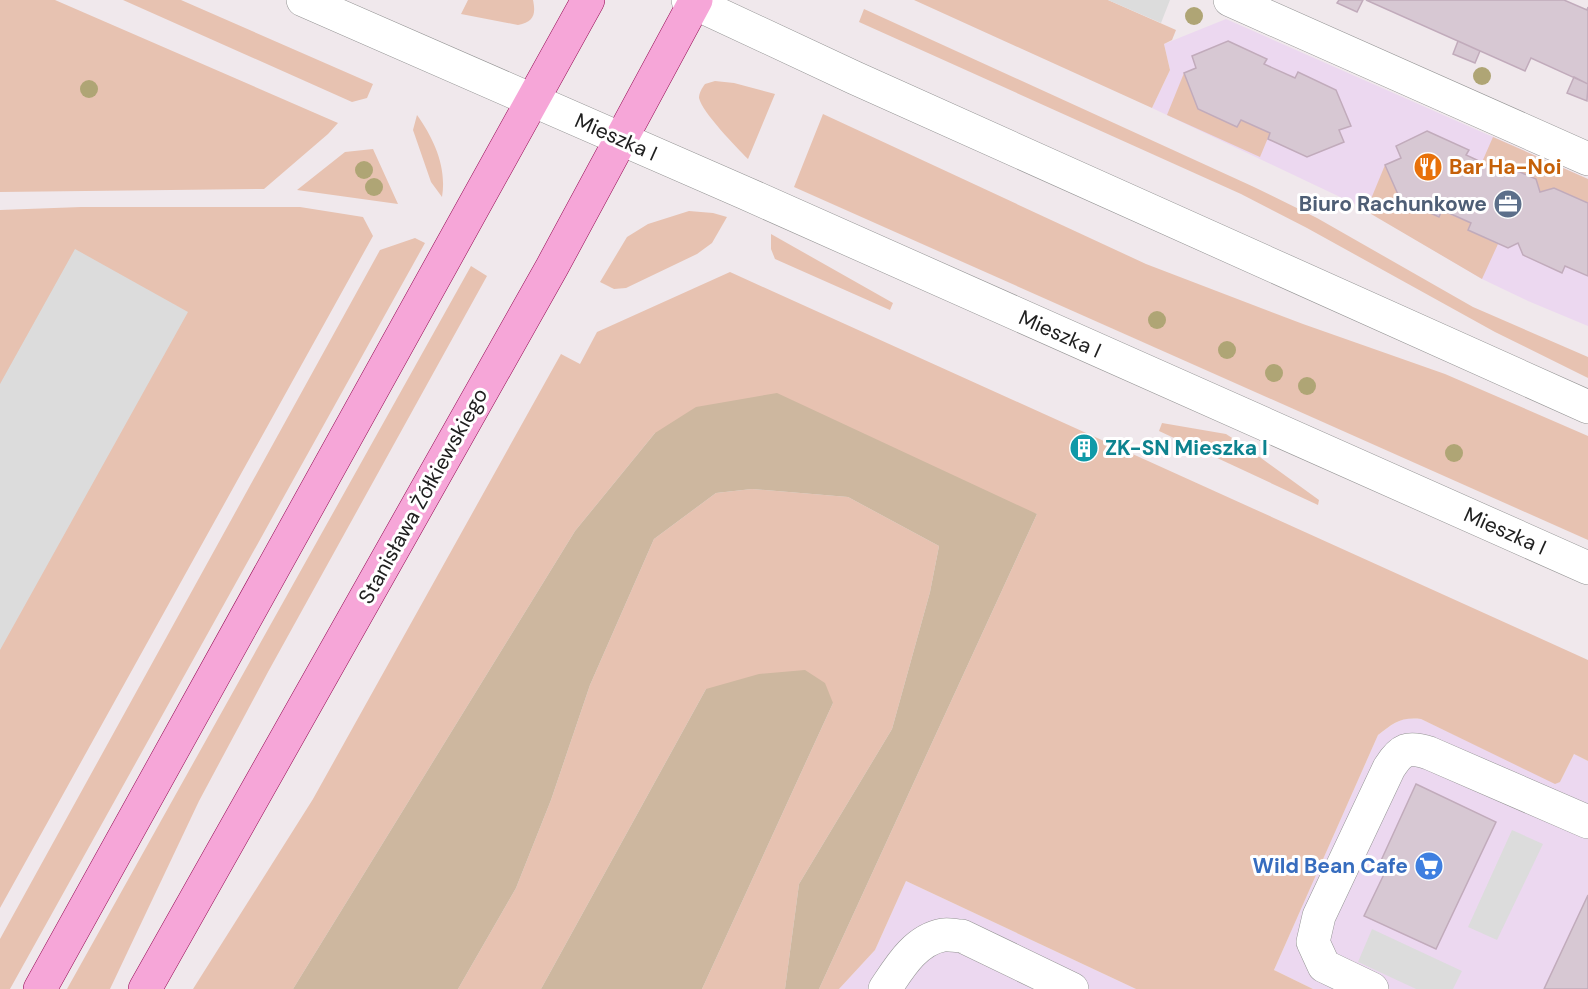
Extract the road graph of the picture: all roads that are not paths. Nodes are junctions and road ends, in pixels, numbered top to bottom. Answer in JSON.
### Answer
{"nodes":[{"id":1,"x":303,"y":0,"type":"edge"},
{"id":2,"x":588,"y":0,"type":"edge"},
{"id":3,"x":693,"y":1,"type":"edge"},
{"id":4,"x":1239,"y":2,"type":"edge"},
{"id":5,"x":532,"y":101,"type":"junction"},
{"id":6,"x":620,"y":139,"type":"junction"},
{"id":7,"x":1588,"y":159,"type":"edge"},
{"id":8,"x":1588,"y":407,"type":"edge"},
{"id":9,"x":1588,"y":568,"type":"edge"},
{"id":10,"x":1588,"y":822,"type":"edge"},
{"id":11,"x":40,"y":989,"type":"edge"},
{"id":12,"x":145,"y":989,"type":"edge"},
{"id":13,"x":885,"y":989,"type":"edge"},
{"id":14,"x":1072,"y":989,"type":"edge"},
{"id":15,"x":1372,"y":989,"type":"edge"}],
"edges":[{"from":1,"to":5,"type":"street","name":"Mieszka I"},
{"from":2,"to":5,"type":"main road"},
{"from":3,"to":6,"type":"main road","name":"Stanisława Żółkiewskiego"},
{"from":3,"to":8,"type":"street"},
{"from":4,"to":7,"type":"street"},
{"from":5,"to":6,"type":"street","name":"Mieszka I"},
{"from":5,"to":11,"type":"main road"},
{"from":6,"to":9,"type":"street","name":"Mieszka I"},
{"from":6,"to":12,"type":"main road","name":"Stanisława Żółkiewskiego"},
{"from":10,"to":15,"type":"street"},
{"from":13,"to":14,"type":"street"}]}
